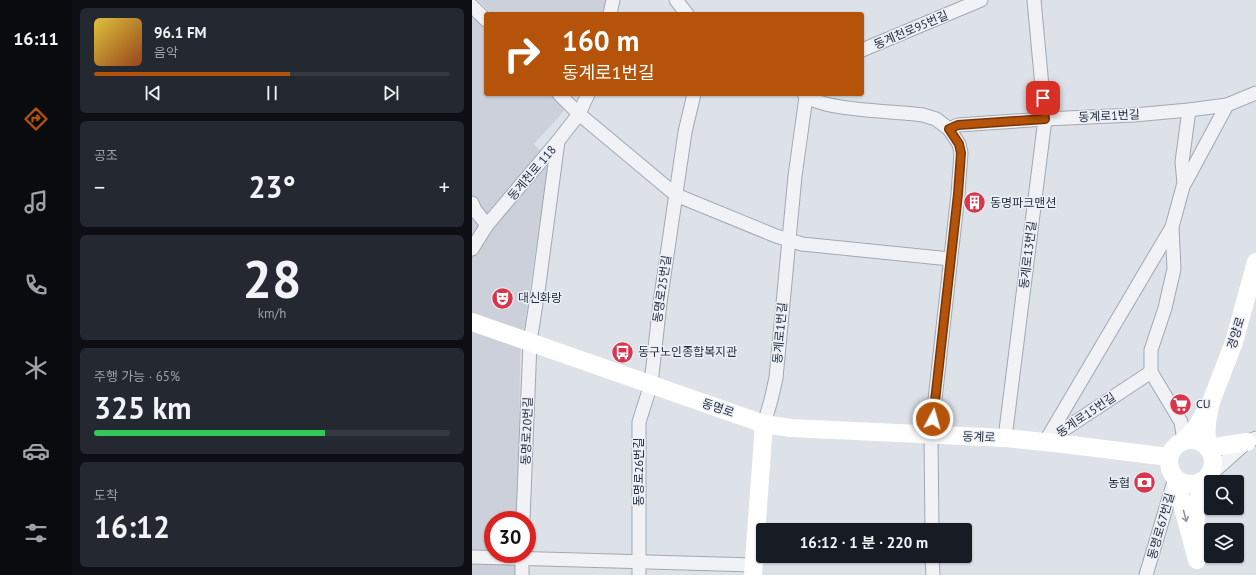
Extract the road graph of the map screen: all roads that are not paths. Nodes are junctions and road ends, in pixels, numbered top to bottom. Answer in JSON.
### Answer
{"nodes":[{"id":1,"x":613,"y":0,"type":"edge"},
{"id":2,"x":676,"y":0,"type":"edge"},
{"id":3,"x":982,"y":0,"type":"edge"},
{"id":4,"x":1034,"y":0,"type":"edge"},
{"id":5,"x":472,"y":6,"type":"edge"},
{"id":6,"x":610,"y":12,"type":"edge"},
{"id":7,"x":685,"y":12,"type":"edge"},
{"id":8,"x":484,"y":18,"type":"edge"},
{"id":9,"x":864,"y":49,"type":"edge"},
{"id":10,"x":1256,"y":92,"type":"edge"},
{"id":11,"x":561,"y":96,"type":"edge"},
{"id":12,"x":587,"y":96,"type":"edge"},
{"id":13,"x":694,"y":96,"type":"edge"},
{"id":14,"x":805,"y":96,"type":"edge"},
{"id":15,"x":807,"y":96,"type":"edge"},
{"id":16,"x":1227,"y":105,"type":"junction"},
{"id":17,"x":1190,"y":110,"type":"junction"},
{"id":18,"x":579,"y":114,"type":"junction"},
{"id":19,"x":1045,"y":119,"type":"junction"},
{"id":20,"x":949,"y":129,"type":"junction"},
{"id":21,"x":558,"y":141,"type":"junction"},
{"id":22,"x":1184,"y":183,"type":"junction"},
{"id":23,"x":676,"y":195,"type":"junction"},
{"id":24,"x":472,"y":203,"type":"edge"},
{"id":25,"x":487,"y":225,"type":"junction"},
{"id":26,"x":1172,"y":227,"type":"junction"},
{"id":27,"x":790,"y":240,"type":"junction"},
{"id":28,"x":472,"y":249,"type":"edge"},
{"id":29,"x":950,"y":259,"type":"junction"},
{"id":30,"x":1256,"y":262,"type":"edge"},
{"id":31,"x":472,"y":322,"type":"edge"},
{"id":32,"x":530,"y":342,"type":"junction"},
{"id":33,"x":1151,"y":372,"type":"junction"},
{"id":34,"x":651,"y":384,"type":"junction"},
{"id":35,"x":1211,"y":402,"type":"junction"},
{"id":36,"x":764,"y":424,"type":"junction"},
{"id":37,"x":931,"y":435,"type":"junction"},
{"id":38,"x":1005,"y":438,"type":"junction"},
{"id":39,"x":1252,"y":440,"type":"edge"},
{"id":40,"x":1184,"y":441,"type":"junction"},
{"id":41,"x":1045,"y":442,"type":"junction"},
{"id":42,"x":1208,"y":448,"type":"junction"},
{"id":43,"x":1170,"y":457,"type":"junction"},
{"id":44,"x":1209,"y":475,"type":"edge"},
{"id":45,"x":1211,"y":475,"type":"edge"},
{"id":46,"x":1175,"y":478,"type":"junction"},
{"id":47,"x":1204,"y":480,"type":"edge"},
{"id":48,"x":1204,"y":485,"type":"edge"},
{"id":49,"x":523,"y":511,"type":"edge"},
{"id":50,"x":932,"y":523,"type":"edge"},
{"id":51,"x":472,"y":557,"type":"edge"},
{"id":52,"x":484,"y":557,"type":"edge"},
{"id":53,"x":536,"y":557,"type":"edge"},
{"id":54,"x":639,"y":562,"type":"junction"},
{"id":55,"x":522,"y":563,"type":"edge"},
{"id":56,"x":932,"y":563,"type":"edge"},
{"id":57,"x":1199,"y":567,"type":"edge"},
{"id":58,"x":753,"y":570,"type":"edge"},
{"id":59,"x":522,"y":575,"type":"edge"},
{"id":60,"x":638,"y":575,"type":"edge"},
{"id":61,"x":933,"y":575,"type":"edge"},
{"id":62,"x":1146,"y":575,"type":"edge"}],
"edges":[{"from":1,"to":6,"type":"street"},
{"from":2,"to":7,"type":"street"},
{"from":3,"to":9,"type":"street","name":"동계천로95번길"},
{"from":4,"to":19,"type":"street","name":"동계로13번길"},
{"from":5,"to":8,"type":"street"},
{"from":10,"to":16,"type":"street","name":"동계로1번길"},
{"from":11,"to":18,"type":"street"},
{"from":12,"to":18,"type":"street","name":"동계천로 118"},
{"from":13,"to":23,"type":"street","name":"동명로25번길"},
{"from":14,"to":27,"type":"street","name":"동계로1번길"},
{"from":15,"to":20,"type":"street","name":"동계로1번길"},
{"from":16,"to":17,"type":"street","name":"동계로1번길"},
{"from":16,"to":22,"type":"street"},
{"from":17,"to":19,"type":"street","name":"동계로1번길"},
{"from":17,"to":22,"type":"street","name":"동계로15번길"},
{"from":18,"to":21,"type":"street","name":"동계천로 118"},
{"from":18,"to":23,"type":"street"},
{"from":19,"to":20,"type":"street","name":"동계로1번길"},
{"from":19,"to":38,"type":"street","name":"동계로13번길"},
{"from":20,"to":29,"type":"street"},
{"from":21,"to":25,"type":"street","name":"동계천로 118"},
{"from":21,"to":32,"type":"street"},
{"from":22,"to":26,"type":"street","name":"동계로15번길"},
{"from":23,"to":27,"type":"street"},
{"from":23,"to":34,"type":"street","name":"동명로25번길"},
{"from":24,"to":25,"type":"street"},
{"from":25,"to":28,"type":"street","name":"동계천로 118"},
{"from":26,"to":33,"type":"street","name":"동계로15번길"},
{"from":26,"to":41,"type":"street","name":"동계로15번길"},
{"from":27,"to":29,"type":"street"},
{"from":27,"to":36,"type":"street","name":"동계로1번길"},
{"from":29,"to":37,"type":"street"},
{"from":30,"to":35,"type":"street","name":"경양로"},
{"from":31,"to":32,"type":"street","name":"동명로"},
{"from":32,"to":34,"type":"street","name":"동명로"},
{"from":32,"to":49,"type":"street","name":"동명로20번길"},
{"from":33,"to":40,"type":"street"},
{"from":33,"to":41,"type":"street","name":"동계로15번길"},
{"from":34,"to":36,"type":"street","name":"동명로"},
{"from":34,"to":54,"type":"street","name":"동명로26번길"},
{"from":35,"to":40,"type":"street"},
{"from":35,"to":42,"type":"street"},
{"from":36,"to":37,"type":"street","name":"동계로"},
{"from":36,"to":58,"type":"street"},
{"from":37,"to":38,"type":"street","name":"동계로"},
{"from":37,"to":50,"type":"street"},
{"from":38,"to":41,"type":"street","name":"동계로"},
{"from":39,"to":42,"type":"street"},
{"from":39,"to":45,"type":"street"},
{"from":40,"to":42,"type":"street"},
{"from":40,"to":43,"type":"street"},
{"from":41,"to":43,"type":"street","name":"동계로"},
{"from":42,"to":44,"type":"street"},
{"from":43,"to":46,"type":"street"},
{"from":46,"to":47,"type":"street"},
{"from":46,"to":57,"type":"street","one_way":true},
{"from":46,"to":62,"type":"street","name":"동명로67번길"},
{"from":48,"to":57,"type":"street"},
{"from":51,"to":52,"type":"street"},
{"from":53,"to":54,"type":"street"},
{"from":54,"to":58,"type":"street"},
{"from":54,"to":60,"type":"street","name":"동명로26번길"},
{"from":55,"to":59,"type":"street"},
{"from":56,"to":61,"type":"street"}]}
